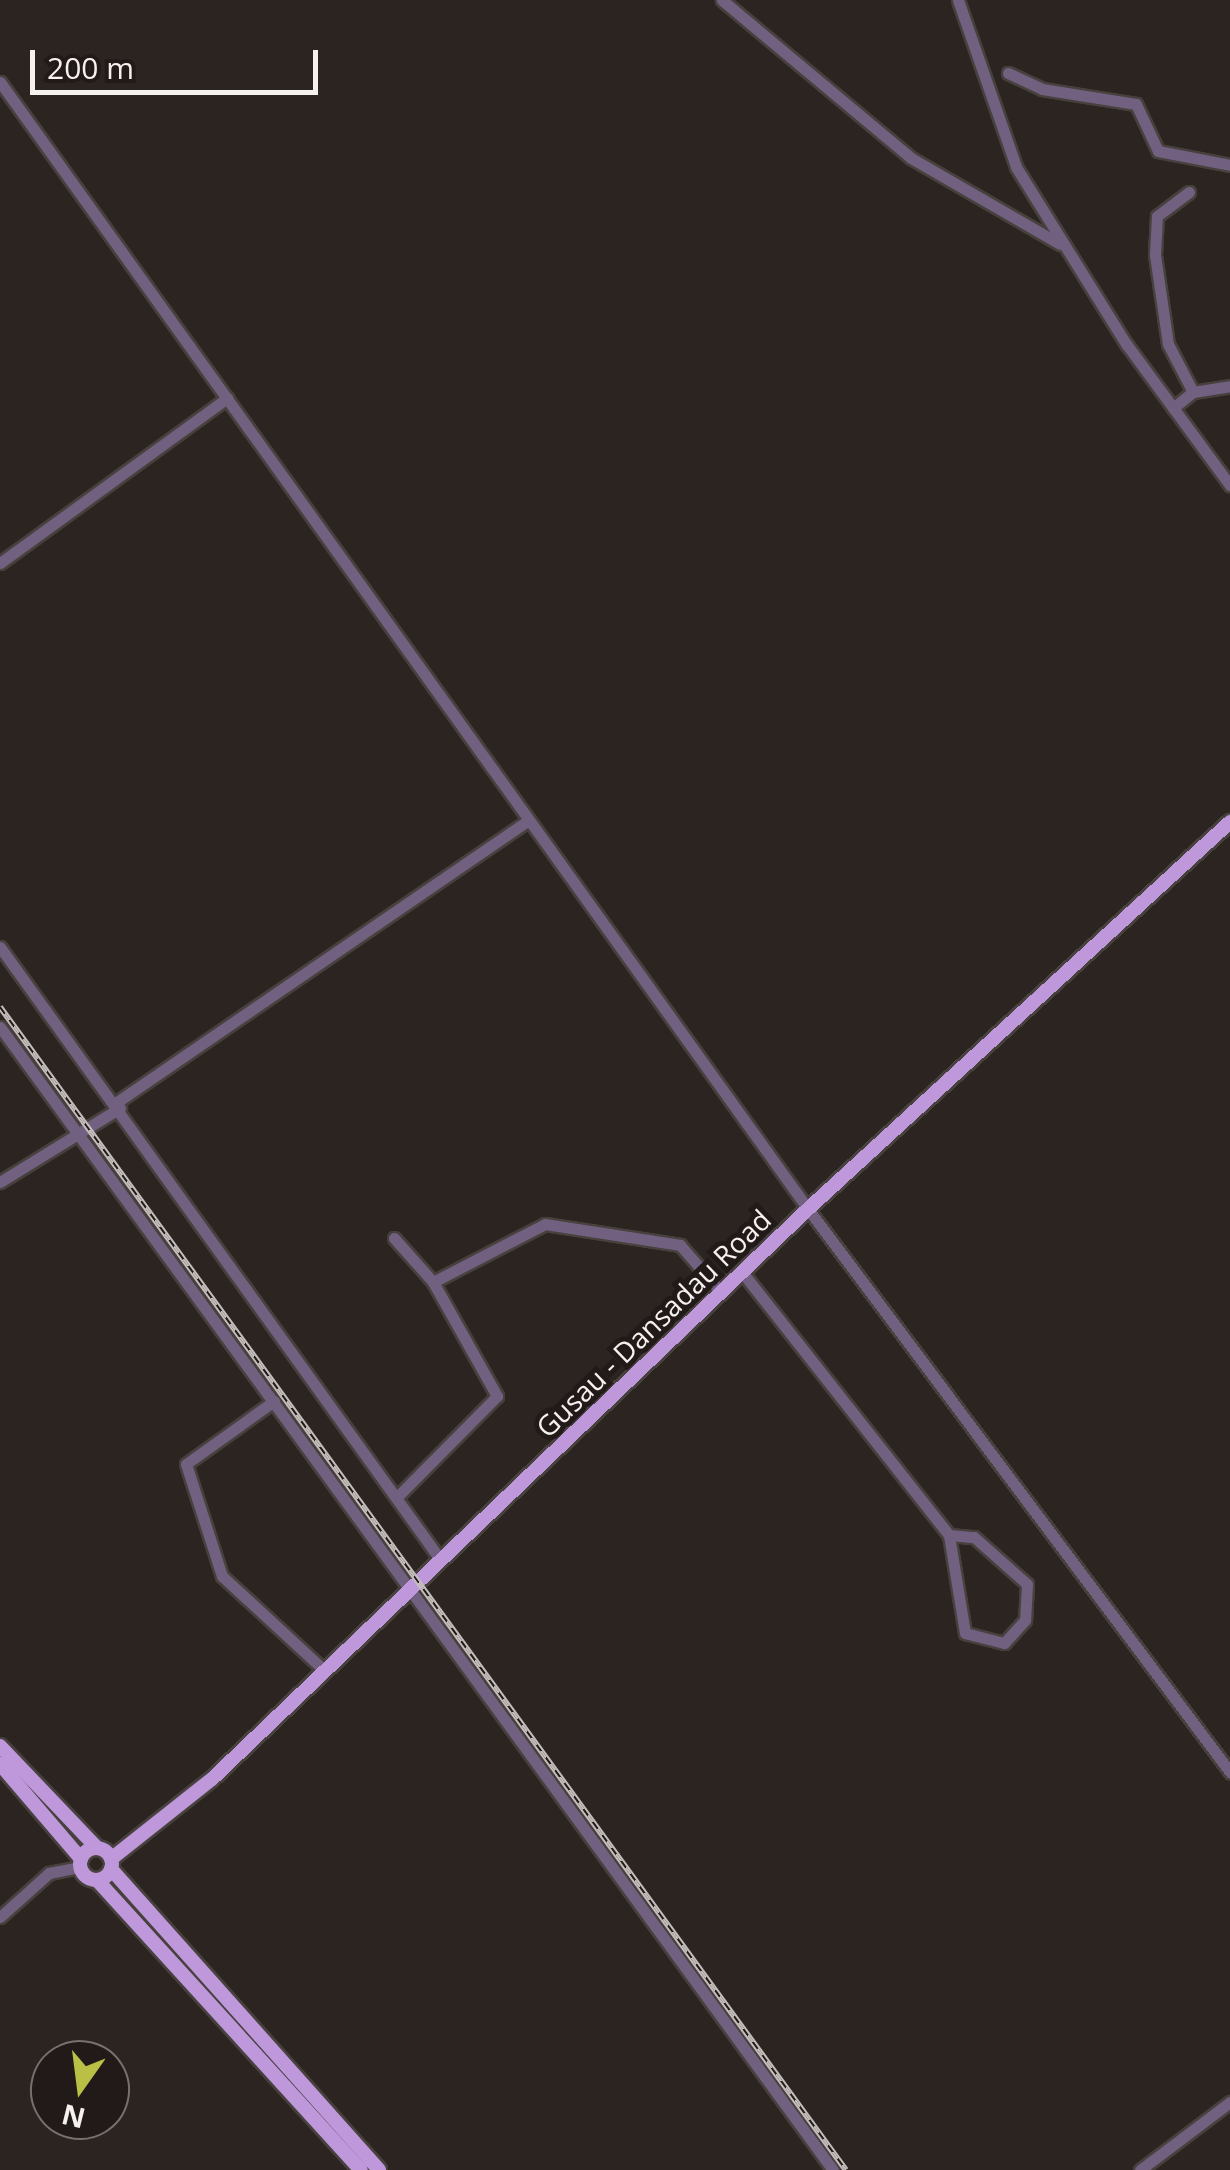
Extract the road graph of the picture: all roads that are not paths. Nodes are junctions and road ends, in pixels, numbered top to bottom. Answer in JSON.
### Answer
{"nodes":[{"id":1,"x":722,"y":0,"type":"edge"},
{"id":2,"x":958,"y":0,"type":"edge"},
{"id":3,"x":1008,"y":74,"type":"dead end"},
{"id":4,"x":0,"y":82,"type":"edge"},
{"id":5,"x":1230,"y":165,"type":"edge"},
{"id":6,"x":1189,"y":192,"type":"dead end"},
{"id":7,"x":1060,"y":244,"type":"junction"},
{"id":8,"x":1230,"y":386,"type":"edge"},
{"id":9,"x":1193,"y":392,"type":"junction"},
{"id":10,"x":227,"y":398,"type":"junction"},
{"id":11,"x":1173,"y":408,"type":"junction"},
{"id":12,"x":1230,"y":486,"type":"edge"},
{"id":13,"x":0,"y":562,"type":"edge"},
{"id":14,"x":528,"y":821,"type":"junction"},
{"id":15,"x":1230,"y":822,"type":"edge"},
{"id":16,"x":0,"y":946,"type":"edge"},
{"id":17,"x":0,"y":1027,"type":"edge"},
{"id":18,"x":119,"y":1105,"type":"junction"},
{"id":19,"x":79,"y":1134,"type":"junction"},
{"id":20,"x":0,"y":1182,"type":"edge"},
{"id":21,"x":808,"y":1209,"type":"junction"},
{"id":22,"x":394,"y":1238,"type":"dead end"},
{"id":23,"x":742,"y":1272,"type":"junction"},
{"id":24,"x":433,"y":1282,"type":"junction"},
{"id":25,"x":721,"y":1292,"type":"junction"},
{"id":26,"x":274,"y":1401,"type":"junction"},
{"id":27,"x":397,"y":1497,"type":"junction"},
{"id":28,"x":950,"y":1535,"type":"junction"},
{"id":29,"x":440,"y":1559,"type":"junction"},
{"id":30,"x":408,"y":1589,"type":"junction"},
{"id":31,"x":324,"y":1670,"type":"junction"},
{"id":32,"x":0,"y":1746,"type":"edge"},
{"id":33,"x":0,"y":1764,"type":"edge"},
{"id":34,"x":1230,"y":1772,"type":"edge"},
{"id":35,"x":97,"y":1848,"type":"junction"},
{"id":36,"x":81,"y":1863,"type":"junction"},
{"id":37,"x":111,"y":1864,"type":"junction"},
{"id":38,"x":98,"y":1880,"type":"junction"},
{"id":39,"x":0,"y":1917,"type":"edge"},
{"id":40,"x":1230,"y":2102,"type":"edge"},
{"id":41,"x":358,"y":2160,"type":"edge"},
{"id":42,"x":379,"y":2170,"type":"edge"},
{"id":43,"x":834,"y":2170,"type":"edge"},
{"id":44,"x":1140,"y":2170,"type":"edge"}],
"edges":[{"from":1,"to":7,"type":"street"},
{"from":2,"to":7,"type":"street"},
{"from":3,"to":5,"type":"street"},
{"from":4,"to":10,"type":"street"},
{"from":6,"to":9,"type":"street"},
{"from":7,"to":11,"type":"street"},
{"from":8,"to":9,"type":"street"},
{"from":9,"to":11,"type":"street"},
{"from":10,"to":13,"type":"street"},
{"from":10,"to":14,"type":"street"},
{"from":11,"to":12,"type":"street"},
{"from":14,"to":18,"type":"street"},
{"from":14,"to":21,"type":"street"},
{"from":15,"to":21,"type":"main road","name":"Gusau - Dansadau Road"},
{"from":16,"to":18,"type":"street"},
{"from":17,"to":19,"type":"street"},
{"from":18,"to":19,"type":"street"},
{"from":18,"to":27,"type":"street"},
{"from":19,"to":20,"type":"street"},
{"from":19,"to":26,"type":"street"},
{"from":21,"to":23,"type":"main road","name":"Gusau - Dansadau Road"},
{"from":21,"to":34,"type":"street"},
{"from":22,"to":24,"type":"street"},
{"from":23,"to":25,"type":"main road","name":"Gusau - Dansadau Road"},
{"from":23,"to":28,"type":"street"},
{"from":24,"to":25,"type":"street"},
{"from":24,"to":27,"type":"street"},
{"from":25,"to":29,"type":"main road","name":"Gusau - Dansadau Road"},
{"from":26,"to":30,"type":"street"},
{"from":26,"to":31,"type":"street"},
{"from":27,"to":29,"type":"street"},
{"from":28,"to":28,"type":"street"},
{"from":29,"to":30,"type":"main road","name":"Gusau - Dansadau Road"},
{"from":30,"to":31,"type":"main road","name":"Gusau - Dansadau Road"},
{"from":30,"to":43,"type":"street"},
{"from":31,"to":37,"type":"main road","name":"Gusau - Dansadau Road"},
{"from":32,"to":35,"type":"main road"},
{"from":33,"to":36,"type":"main road"},
{"from":35,"to":36,"type":"main road"},
{"from":35,"to":37,"type":"main road"},
{"from":36,"to":38,"type":"main road"},
{"from":36,"to":39,"type":"street"},
{"from":37,"to":38,"type":"main road","name":"Gusau - Dansadau Road"},
{"from":37,"to":41,"type":"main road"},
{"from":38,"to":41,"type":"main road"},
{"from":40,"to":44,"type":"street"},
{"from":41,"to":42,"type":"main road"}]}
